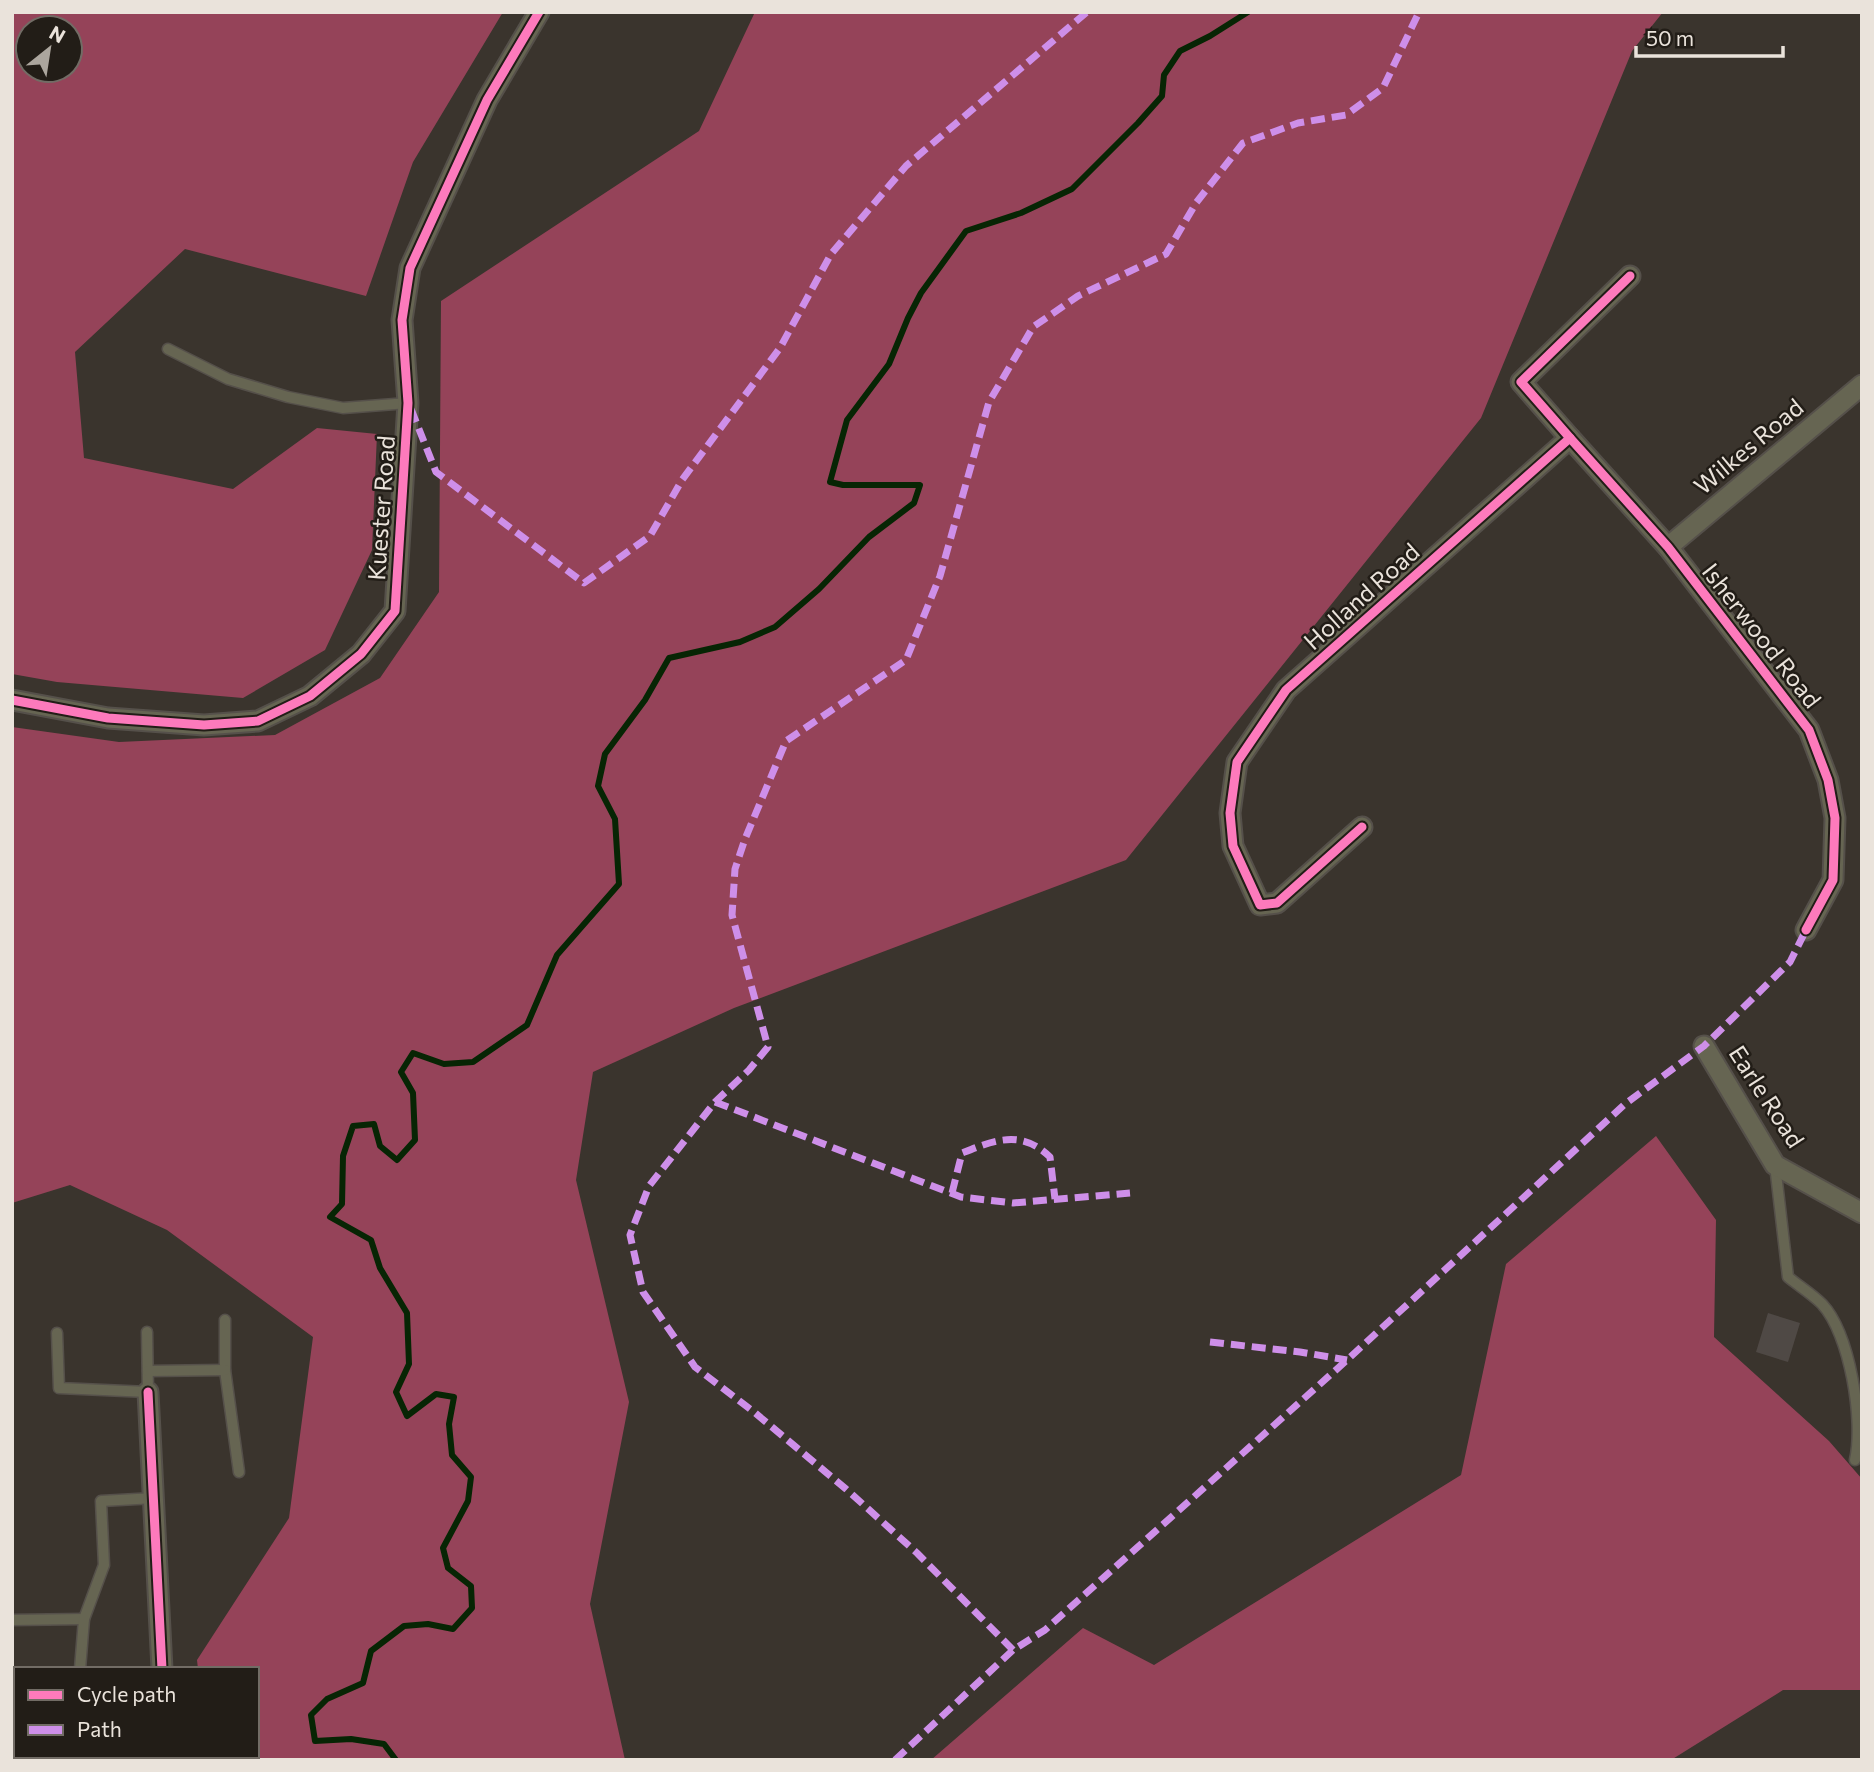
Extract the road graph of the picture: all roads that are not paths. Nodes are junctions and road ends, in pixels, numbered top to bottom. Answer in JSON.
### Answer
{"nodes":[{"id":1,"x":539,"y":12,"type":"edge"},
{"id":2,"x":1630,"y":276,"type":"dead end"},
{"id":3,"x":169,"y":349,"type":"dead end"},
{"id":4,"x":1862,"y":385,"type":"edge"},
{"id":5,"x":408,"y":403,"type":"junction"},
{"id":6,"x":1570,"y":438,"type":"junction"},
{"id":7,"x":1668,"y":547,"type":"junction"},
{"id":8,"x":12,"y":700,"type":"edge"},
{"id":9,"x":1362,"y":827,"type":"dead end"},
{"id":10,"x":1806,"y":930,"type":"dead end"},
{"id":11,"x":1704,"y":1046,"type":"dead end"},
{"id":12,"x":1775,"y":1165,"type":"junction"},
{"id":13,"x":1862,"y":1213,"type":"edge"},
{"id":14,"x":225,"y":1320,"type":"dead end"},
{"id":15,"x":147,"y":1332,"type":"dead end"},
{"id":16,"x":57,"y":1333,"type":"dead end"},
{"id":17,"x":225,"y":1370,"type":"junction"},
{"id":18,"x":148,"y":1371,"type":"junction"},
{"id":19,"x":148,"y":1392,"type":"junction"},
{"id":20,"x":1855,"y":1460,"type":"dead end"},
{"id":21,"x":239,"y":1472,"type":"dead end"},
{"id":22,"x":155,"y":1498,"type":"junction"},
{"id":23,"x":84,"y":1619,"type":"junction"},
{"id":24,"x":12,"y":1620,"type":"edge"},
{"id":25,"x":80,"y":1667,"type":"edge"},
{"id":26,"x":162,"y":1667,"type":"edge"}],
"edges":[{"from":1,"to":5,"type":"street","name":"Kuester Road"},
{"from":2,"to":6,"type":"street"},
{"from":3,"to":5,"type":"lane"},
{"from":4,"to":7,"type":"street","name":"Wilkes Road"},
{"from":5,"to":8,"type":"street","name":"Kuester Road"},
{"from":6,"to":7,"type":"street","name":"Isherwood Road"},
{"from":6,"to":9,"type":"street","name":"Holland Road"},
{"from":7,"to":10,"type":"street","name":"Isherwood Road"},
{"from":11,"to":12,"type":"street","name":"Earle Road"},
{"from":12,"to":13,"type":"street","name":"Earle Road"},
{"from":12,"to":20,"type":"lane"},
{"from":14,"to":17,"type":"lane"},
{"from":15,"to":18,"type":"lane"},
{"from":16,"to":19,"type":"lane"},
{"from":17,"to":18,"type":"lane"},
{"from":17,"to":21,"type":"lane"},
{"from":18,"to":19,"type":"lane"},
{"from":19,"to":22,"type":"street"},
{"from":22,"to":23,"type":"lane"},
{"from":22,"to":26,"type":"street"},
{"from":23,"to":24,"type":"lane"},
{"from":23,"to":25,"type":"lane"}]}
